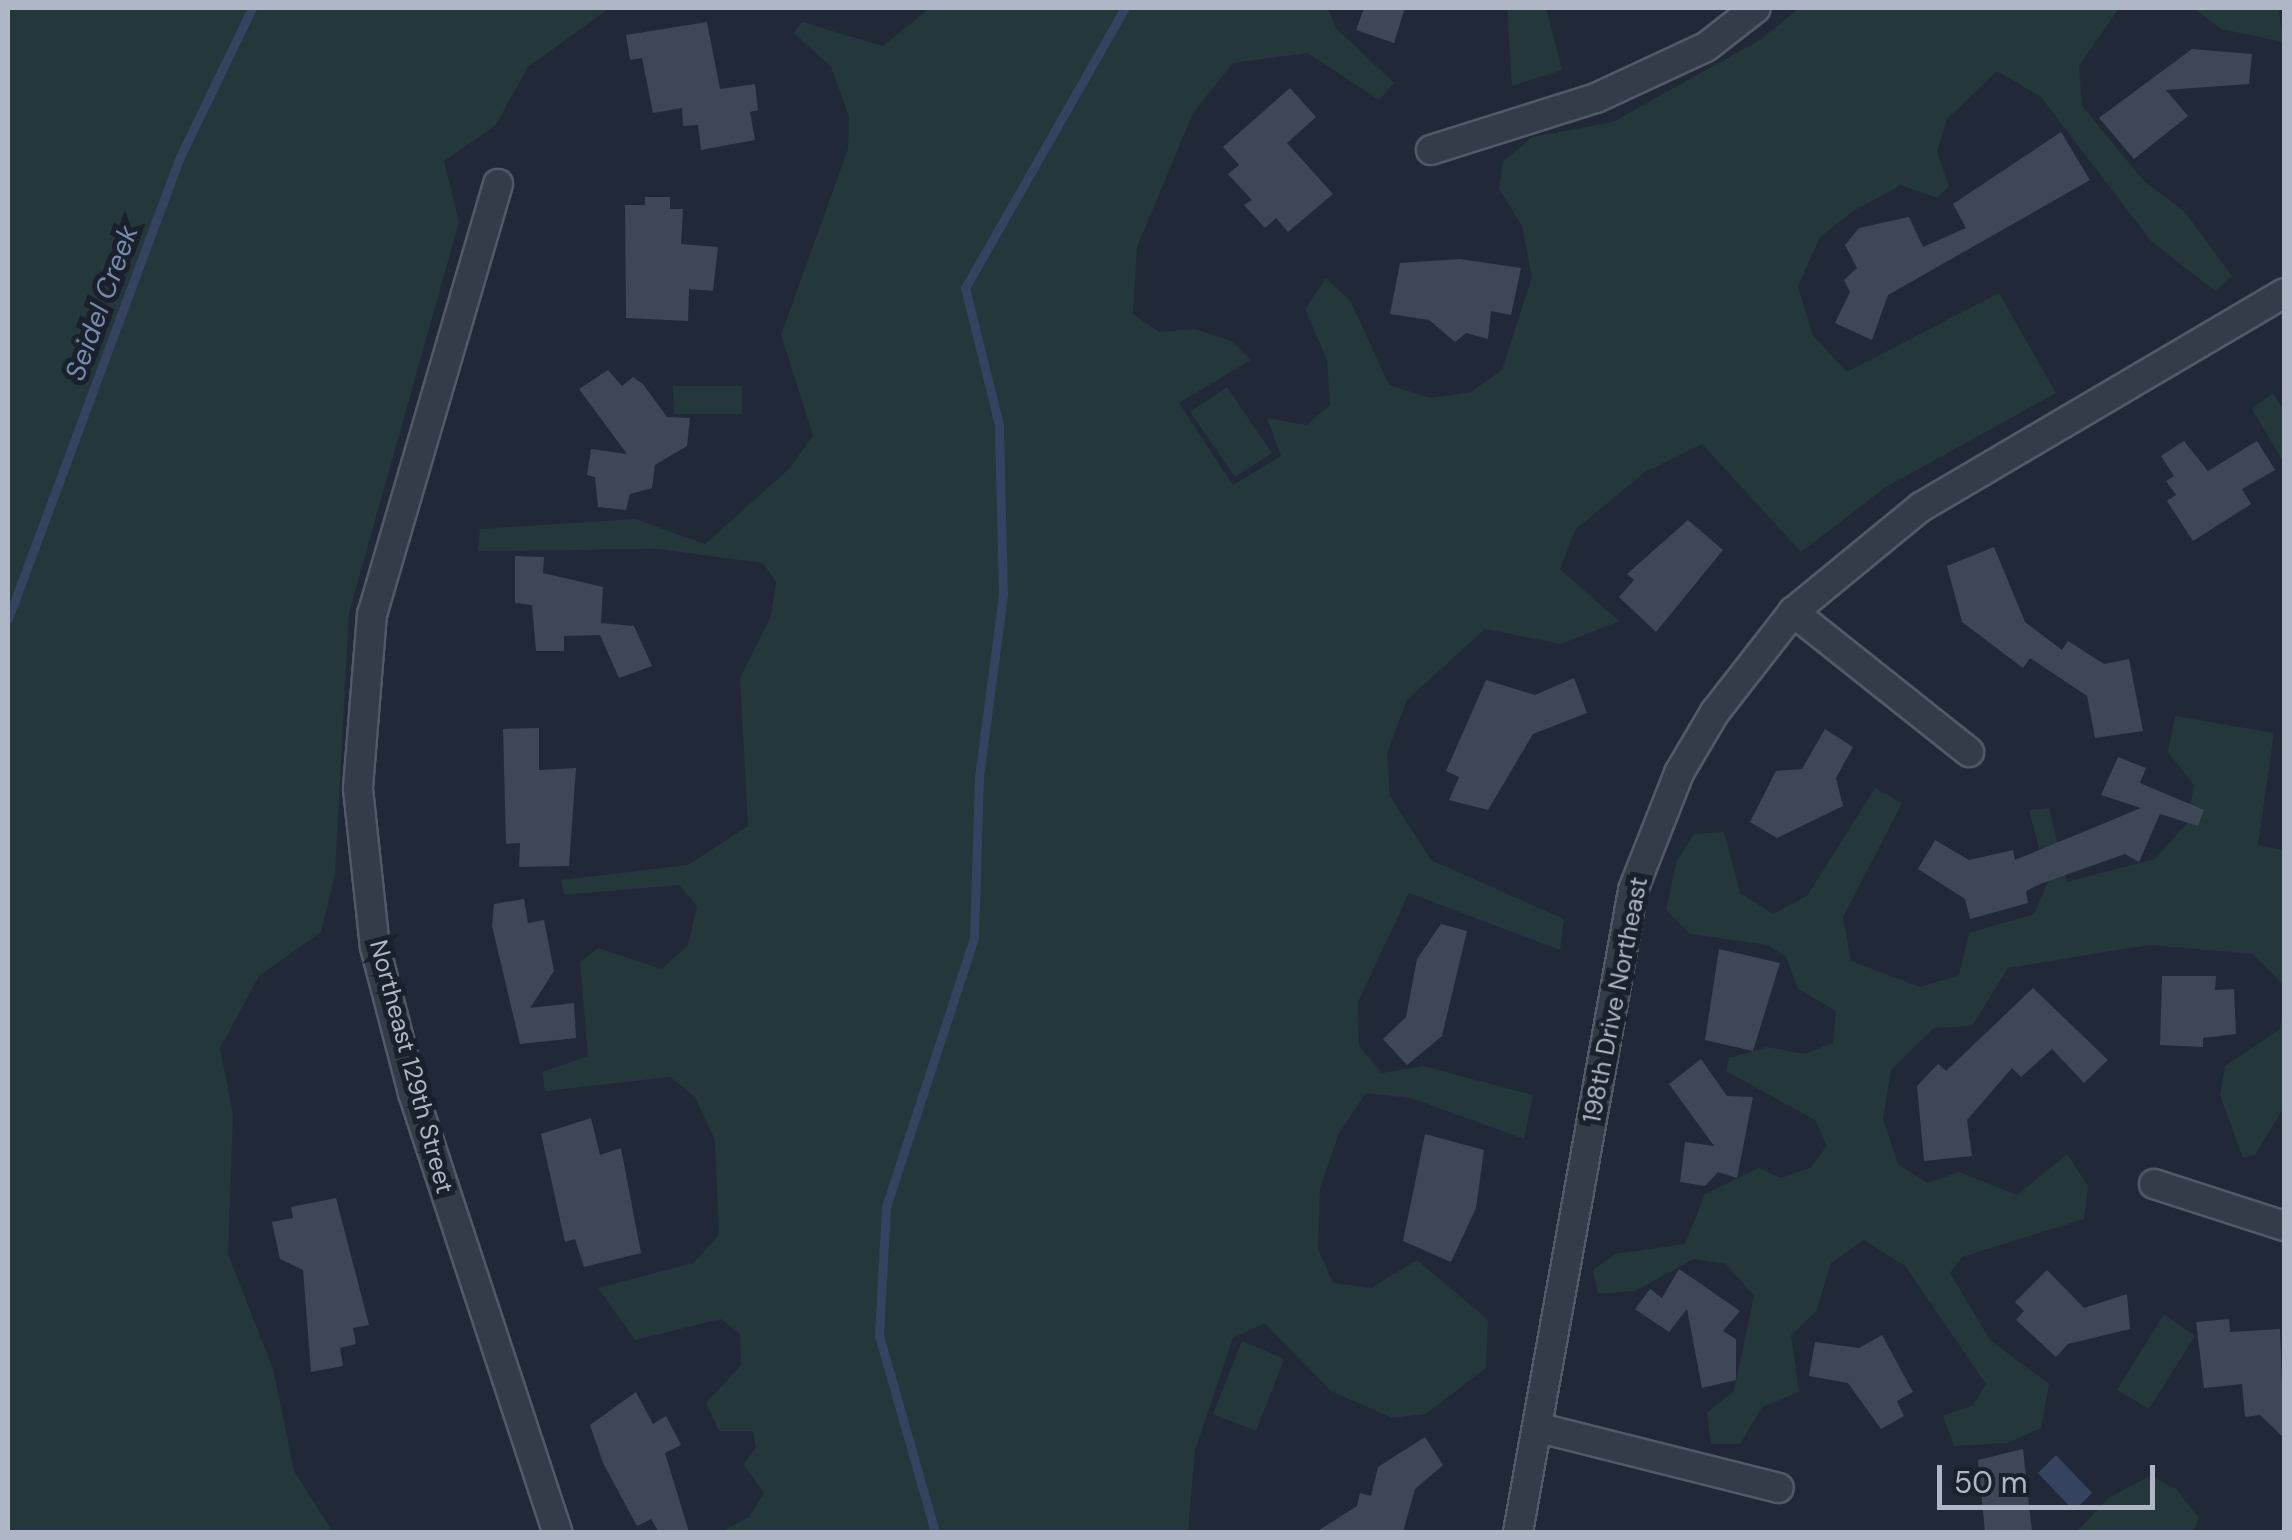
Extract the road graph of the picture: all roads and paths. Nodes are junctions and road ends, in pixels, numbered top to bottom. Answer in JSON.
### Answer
{"nodes":[{"id":1,"x":1756,"y":8,"type":"edge"},
{"id":2,"x":1430,"y":150,"type":"dead end"},
{"id":3,"x":498,"y":184,"type":"dead end"},
{"id":4,"x":2284,"y":293,"type":"edge"},
{"id":5,"x":1793,"y":612,"type":"junction"},
{"id":6,"x":1969,"y":752,"type":"dead end"},
{"id":7,"x":2154,"y":1184,"type":"dead end"},
{"id":8,"x":2284,"y":1226,"type":"edge"},
{"id":9,"x":1540,"y":1428,"type":"junction"},
{"id":10,"x":1778,"y":1488,"type":"dead end"},
{"id":11,"x":557,"y":1532,"type":"edge"},
{"id":12,"x":1518,"y":1532,"type":"edge"}],
"edges":[{"from":1,"to":2,"type":"street"},
{"from":3,"to":11,"type":"street","name":"Northeast 129th Street"},
{"from":4,"to":5,"type":"street","name":"198th Drive Northeast"},
{"from":5,"to":6,"type":"street"},
{"from":5,"to":9,"type":"street","name":"198th Drive Northeast"},
{"from":7,"to":8,"type":"street"},
{"from":9,"to":10,"type":"street"},
{"from":9,"to":12,"type":"street","name":"198th Drive Northeast"}]}
